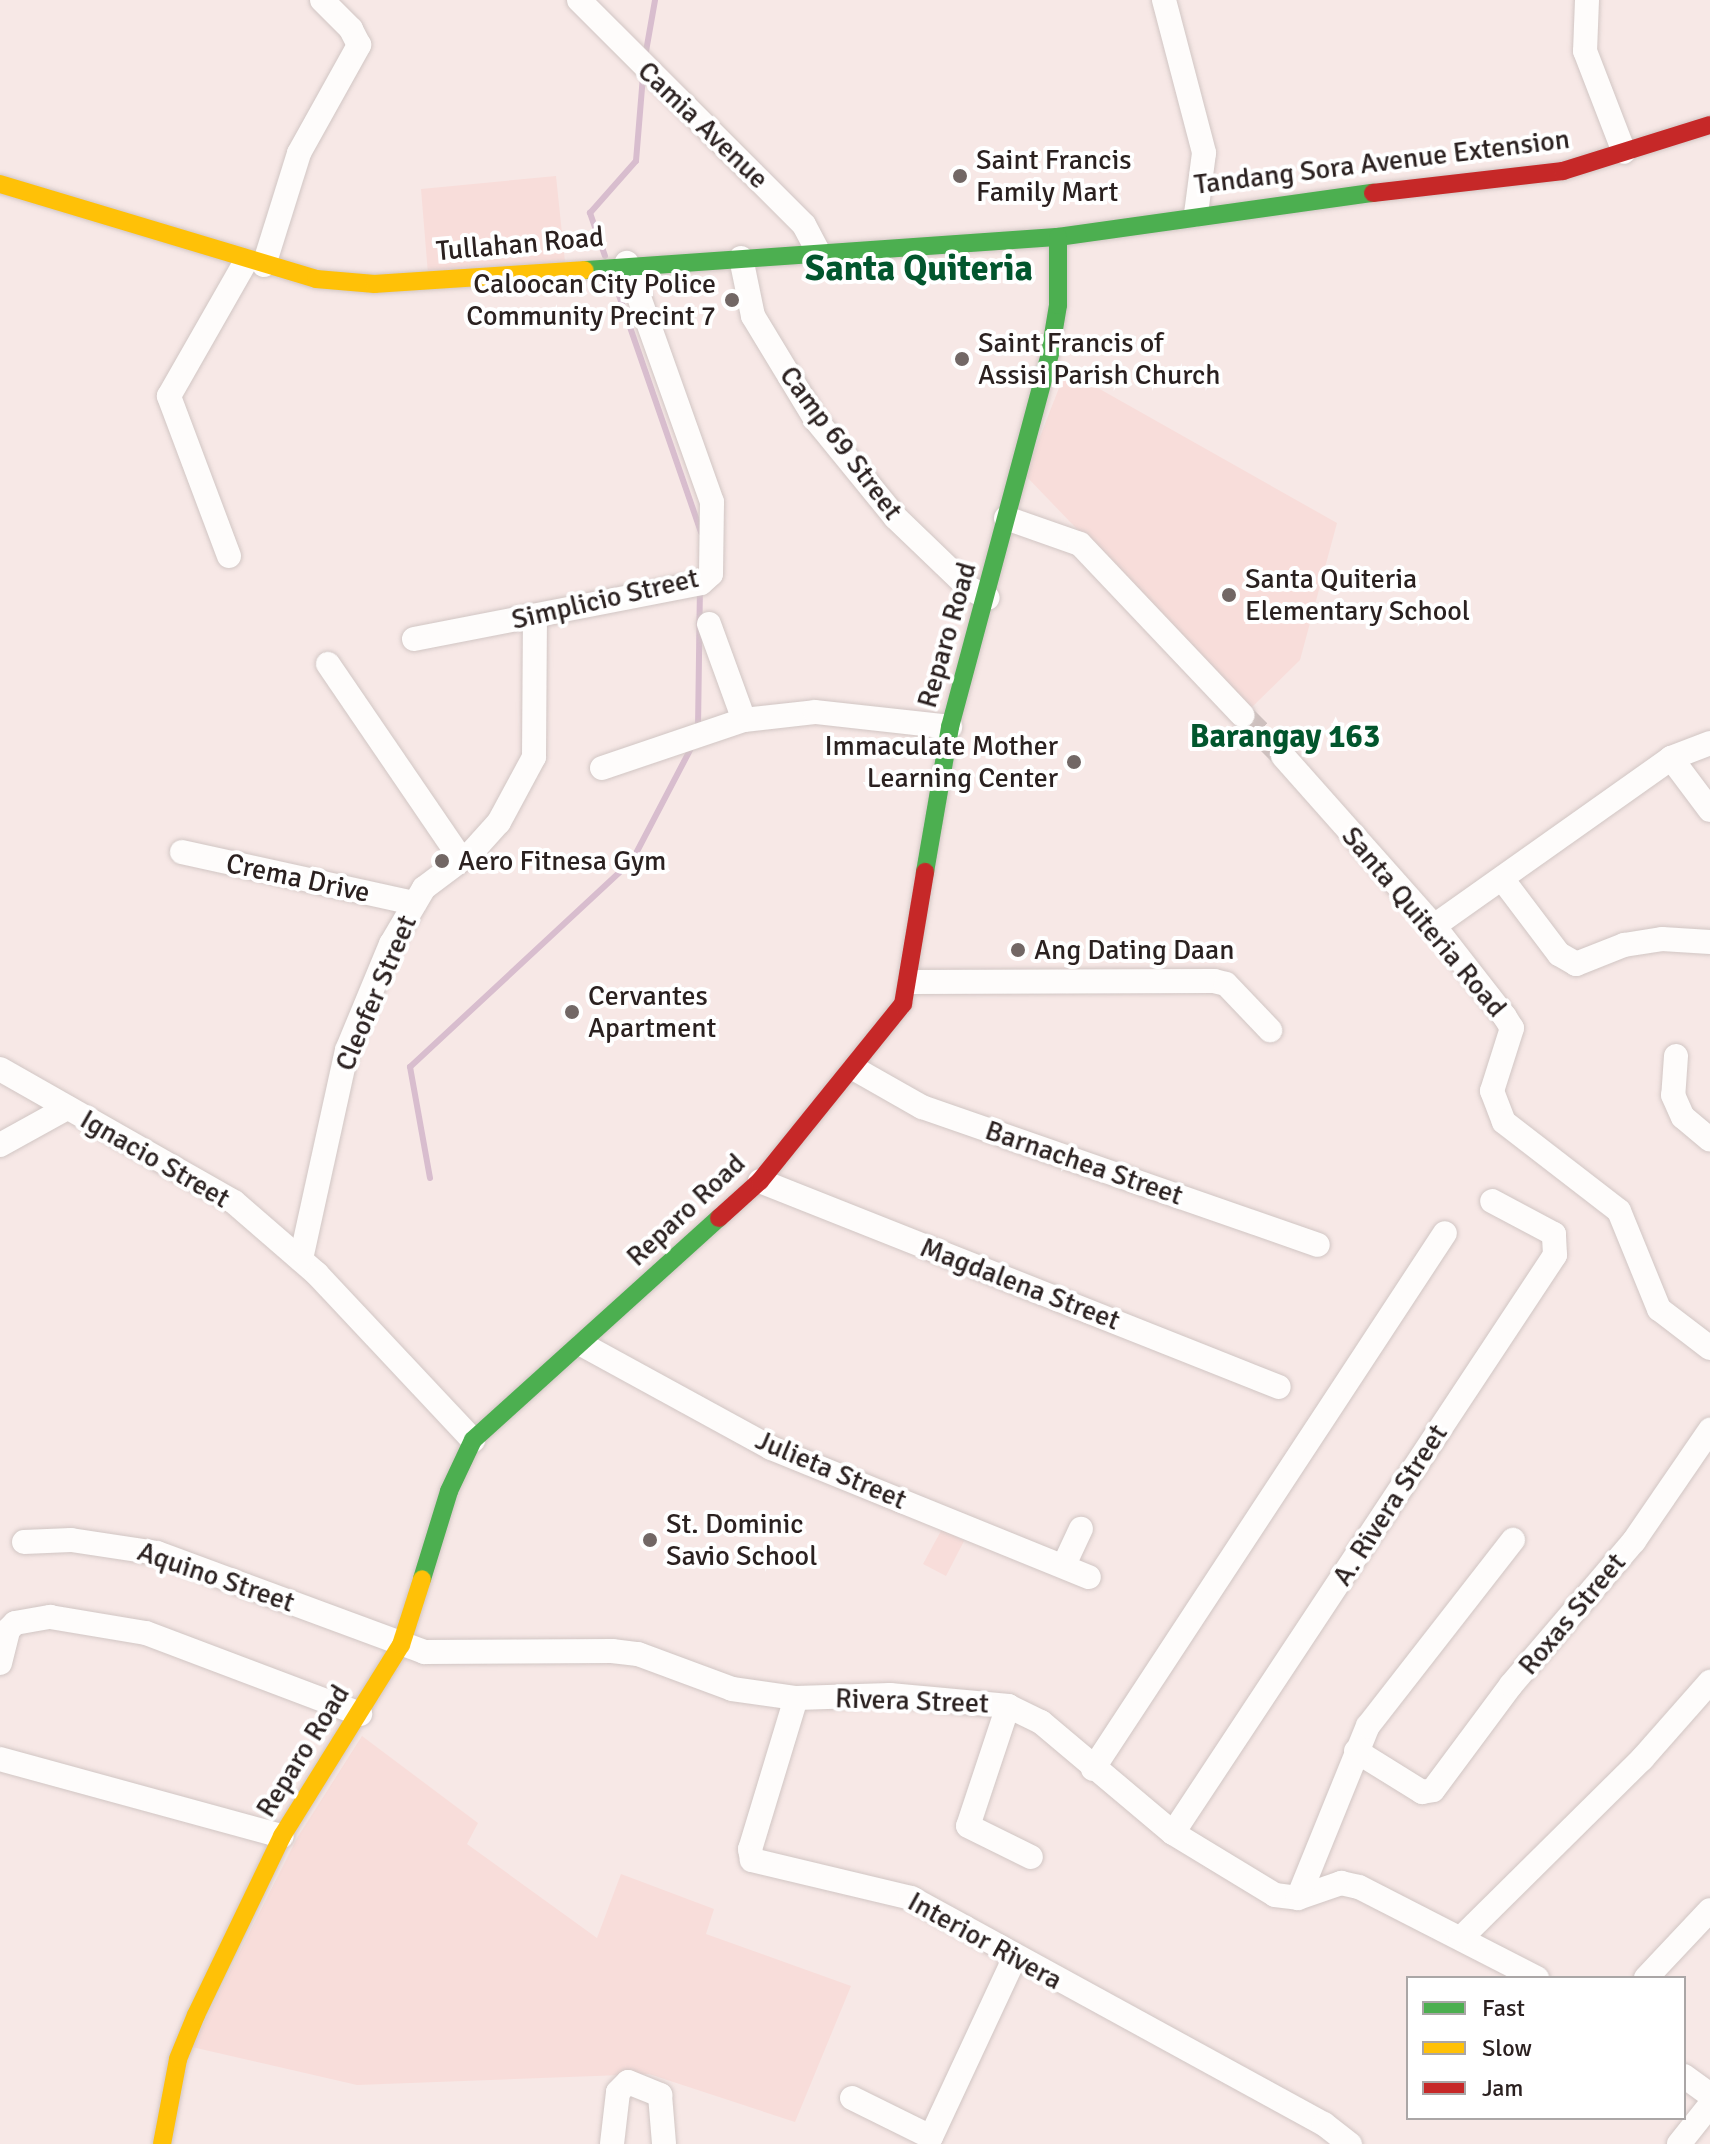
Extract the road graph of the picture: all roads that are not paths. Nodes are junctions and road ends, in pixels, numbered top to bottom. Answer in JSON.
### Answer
{"nodes":[{"id":1,"x":322,"y":0,"type":"edge"},
{"id":2,"x":579,"y":0,"type":"edge"},
{"id":3,"x":1164,"y":0,"type":"edge"},
{"id":4,"x":1587,"y":0,"type":"edge"},
{"id":5,"x":1710,"y":125,"type":"edge"},
{"id":6,"x":1624,"y":152,"type":"junction"},
{"id":7,"x":0,"y":184,"type":"edge"},
{"id":8,"x":1196,"y":214,"type":"junction"},
{"id":9,"x":1058,"y":237,"type":"junction"},
{"id":10,"x":820,"y":255,"type":"junction"},
{"id":11,"x":741,"y":258,"type":"junction"},
{"id":12,"x":255,"y":263,"type":"junction"},
{"id":13,"x":627,"y":263,"type":"junction"},
{"id":14,"x":1006,"y":518,"type":"junction"},
{"id":15,"x":229,"y":556,"type":"dead end"},
{"id":16,"x":988,"y":598,"type":"junction"},
{"id":17,"x":535,"y":617,"type":"junction"},
{"id":18,"x":709,"y":624,"type":"dead end"},
{"id":19,"x":414,"y":639,"type":"dead end"},
{"id":20,"x":328,"y":664,"type":"dead end"},
{"id":21,"x":1242,"y":715,"type":"tunnel mouth"},
{"id":22,"x":744,"y":720,"type":"junction"},
{"id":23,"x":950,"y":727,"type":"junction"},
{"id":24,"x":1710,"y":743,"type":"edge"},
{"id":25,"x":1283,"y":756,"type":"tunnel mouth"},
{"id":26,"x":1671,"y":758,"type":"junction"},
{"id":27,"x":602,"y":768,"type":"dead end"},
{"id":28,"x":1710,"y":810,"type":"edge"},
{"id":29,"x":182,"y":852,"type":"dead end"},
{"id":30,"x":461,"y":859,"type":"junction"},
{"id":31,"x":1503,"y":880,"type":"junction"},
{"id":32,"x":414,"y":903,"type":"junction"},
{"id":33,"x":1434,"y":926,"type":"junction"},
{"id":34,"x":1710,"y":942,"type":"edge"},
{"id":35,"x":910,"y":982,"type":"junction"},
{"id":36,"x":1270,"y":1030,"type":"dead end"},
{"id":37,"x":1676,"y":1056,"type":"dead end"},
{"id":38,"x":0,"y":1069,"type":"edge"},
{"id":39,"x":855,"y":1069,"type":"junction"},
{"id":40,"x":67,"y":1108,"type":"junction"},
{"id":41,"x":1710,"y":1140,"type":"edge"},
{"id":42,"x":0,"y":1145,"type":"edge"},
{"id":43,"x":760,"y":1181,"type":"junction"},
{"id":44,"x":1492,"y":1201,"type":"dead end"},
{"id":45,"x":1445,"y":1233,"type":"dead end"},
{"id":46,"x":1318,"y":1245,"type":"dead end"},
{"id":47,"x":301,"y":1259,"type":"junction"},
{"id":48,"x":583,"y":1345,"type":"junction"},
{"id":49,"x":1710,"y":1348,"type":"edge"},
{"id":50,"x":1279,"y":1387,"type":"dead end"},
{"id":51,"x":1710,"y":1430,"type":"edge"},
{"id":52,"x":473,"y":1440,"type":"junction"},
{"id":53,"x":1081,"y":1529,"type":"dead end"},
{"id":54,"x":1513,"y":1540,"type":"dead end"},
{"id":55,"x":24,"y":1542,"type":"dead end"},
{"id":56,"x":1064,"y":1565,"type":"junction"},
{"id":57,"x":1089,"y":1577,"type":"dead end"},
{"id":58,"x":401,"y":1645,"type":"junction"},
{"id":59,"x":0,"y":1663,"type":"edge"},
{"id":60,"x":1710,"y":1682,"type":"edge"},
{"id":61,"x":796,"y":1698,"type":"junction"},
{"id":62,"x":1008,"y":1706,"type":"junction"},
{"id":63,"x":360,"y":1714,"type":"junction"},
{"id":64,"x":1356,"y":1751,"type":"junction"},
{"id":65,"x":0,"y":1759,"type":"edge"},
{"id":66,"x":1093,"y":1769,"type":"junction"},
{"id":67,"x":1173,"y":1833,"type":"junction"},
{"id":68,"x":282,"y":1836,"type":"junction"},
{"id":69,"x":1031,"y":1857,"type":"dead end"},
{"id":70,"x":1298,"y":1898,"type":"junction"},
{"id":71,"x":1710,"y":1910,"type":"edge"},
{"id":72,"x":1461,"y":1938,"type":"junction"},
{"id":73,"x":1015,"y":1957,"type":"junction"},
{"id":74,"x":1533,"y":1976,"type":"edge"},
{"id":75,"x":1648,"y":1976,"type":"edge"},
{"id":76,"x":1686,"y":2077,"type":"edge"},
{"id":77,"x":1710,"y":2095,"type":"edge"},
{"id":78,"x":852,"y":2098,"type":"dead end"},
{"id":79,"x":1710,"y":2105,"type":"edge"},
{"id":80,"x":162,"y":2144,"type":"edge"},
{"id":81,"x":612,"y":2144,"type":"edge"},
{"id":82,"x":664,"y":2144,"type":"edge"},
{"id":83,"x":1350,"y":2144,"type":"edge"},
{"id":84,"x":1679,"y":2144,"type":"edge"}],
"edges":[{"from":1,"to":12,"type":"street"},
{"from":2,"to":10,"type":"street","name":"Camia Avenue"},
{"from":3,"to":8,"type":"street"},
{"from":4,"to":6,"type":"street"},
{"from":5,"to":6,"type":"main road","name":"Tandang Sora Avenue Extension"},
{"from":6,"to":8,"type":"main road","name":"Tandang Sora Avenue Extension"},
{"from":7,"to":12,"type":"main road","name":"Tullahan Road"},
{"from":8,"to":9,"type":"main road","name":"Tandang Sora Avenue Extension"},
{"from":9,"to":10,"type":"main road","name":"Tullahan Road"},
{"from":9,"to":14,"type":"main road","name":"Reparo Road"},
{"from":10,"to":11,"type":"main road","name":"Tullahan Road"},
{"from":11,"to":13,"type":"main road","name":"Tullahan Road"},
{"from":11,"to":16,"type":"street","name":"Camp 69 Street"},
{"from":12,"to":13,"type":"main road","name":"Tullahan Road"},
{"from":12,"to":15,"type":"street"},
{"from":13,"to":17,"type":"street","name":"Simplicio Street"},
{"from":14,"to":16,"type":"main road","name":"Reparo Road"},
{"from":14,"to":21,"type":"street"},
{"from":16,"to":23,"type":"main road","name":"Reparo Road"},
{"from":17,"to":19,"type":"street","name":"Simplicio Street"},
{"from":17,"to":30,"type":"street","name":"Cleofer Street"},
{"from":18,"to":22,"type":"street"},
{"from":20,"to":30,"type":"street"},
{"from":22,"to":23,"type":"street"},
{"from":22,"to":27,"type":"street"},
{"from":23,"to":35,"type":"main road","name":"Reparo Road"},
{"from":24,"to":26,"type":"street"},
{"from":25,"to":33,"type":"street","name":"Santa Quiteria Road"},
{"from":26,"to":28,"type":"street"},
{"from":26,"to":31,"type":"street"},
{"from":29,"to":32,"type":"street","name":"Crema Drive"},
{"from":30,"to":32,"type":"street","name":"Cleofer Street"},
{"from":31,"to":33,"type":"street"},
{"from":31,"to":34,"type":"street"},
{"from":32,"to":47,"type":"street","name":"Cleofer Street"},
{"from":33,"to":49,"type":"street","name":"Santa Quiteria Road"},
{"from":35,"to":36,"type":"street"},
{"from":35,"to":39,"type":"main road","name":"Reparo Road"},
{"from":37,"to":41,"type":"street"},
{"from":38,"to":40,"type":"street"},
{"from":39,"to":43,"type":"main road","name":"Reparo Road"},
{"from":39,"to":46,"type":"street","name":"Barnachea Street"},
{"from":40,"to":42,"type":"street","name":"Ignacio Street"},
{"from":40,"to":47,"type":"street","name":"Ignacio Street"},
{"from":43,"to":48,"type":"main road","name":"Reparo Road"},
{"from":43,"to":50,"type":"street","name":"Magdalena Street"},
{"from":44,"to":67,"type":"street","name":"A. Rivera Street"},
{"from":45,"to":66,"type":"street"},
{"from":47,"to":52,"type":"street"},
{"from":48,"to":52,"type":"main road","name":"Reparo Road"},
{"from":48,"to":56,"type":"street","name":"Julieta Street"},
{"from":51,"to":64,"type":"street","name":"Roxas Street"},
{"from":52,"to":58,"type":"main road","name":"Reparo Road"},
{"from":53,"to":56,"type":"street"},
{"from":54,"to":64,"type":"street"},
{"from":55,"to":58,"type":"street","name":"Aquino Street"},
{"from":56,"to":57,"type":"street","name":"Julieta Street"},
{"from":58,"to":61,"type":"street","name":"Rivera Street"},
{"from":58,"to":63,"type":"main road","name":"Reparo Road"},
{"from":59,"to":63,"type":"street"},
{"from":60,"to":72,"type":"street"},
{"from":61,"to":62,"type":"street","name":"Rivera Street"},
{"from":61,"to":73,"type":"street","name":"Interior Rivera"},
{"from":62,"to":66,"type":"street","name":"Rivera Street"},
{"from":62,"to":69,"type":"street"},
{"from":63,"to":68,"type":"main road","name":"Reparo Road"},
{"from":64,"to":70,"type":"street"},
{"from":65,"to":68,"type":"street"},
{"from":66,"to":67,"type":"street","name":"Rivera Street"},
{"from":67,"to":70,"type":"street","name":"Rivera Street"},
{"from":68,"to":80,"type":"main road","name":"Reparo Road"},
{"from":70,"to":72,"type":"street"},
{"from":71,"to":75,"type":"street"},
{"from":72,"to":74,"type":"street"},
{"from":73,"to":78,"type":"street"},
{"from":73,"to":83,"type":"street","name":"Interior Rivera"},
{"from":76,"to":77,"type":"street"},
{"from":79,"to":84,"type":"street"},
{"from":81,"to":82,"type":"street"}]}
